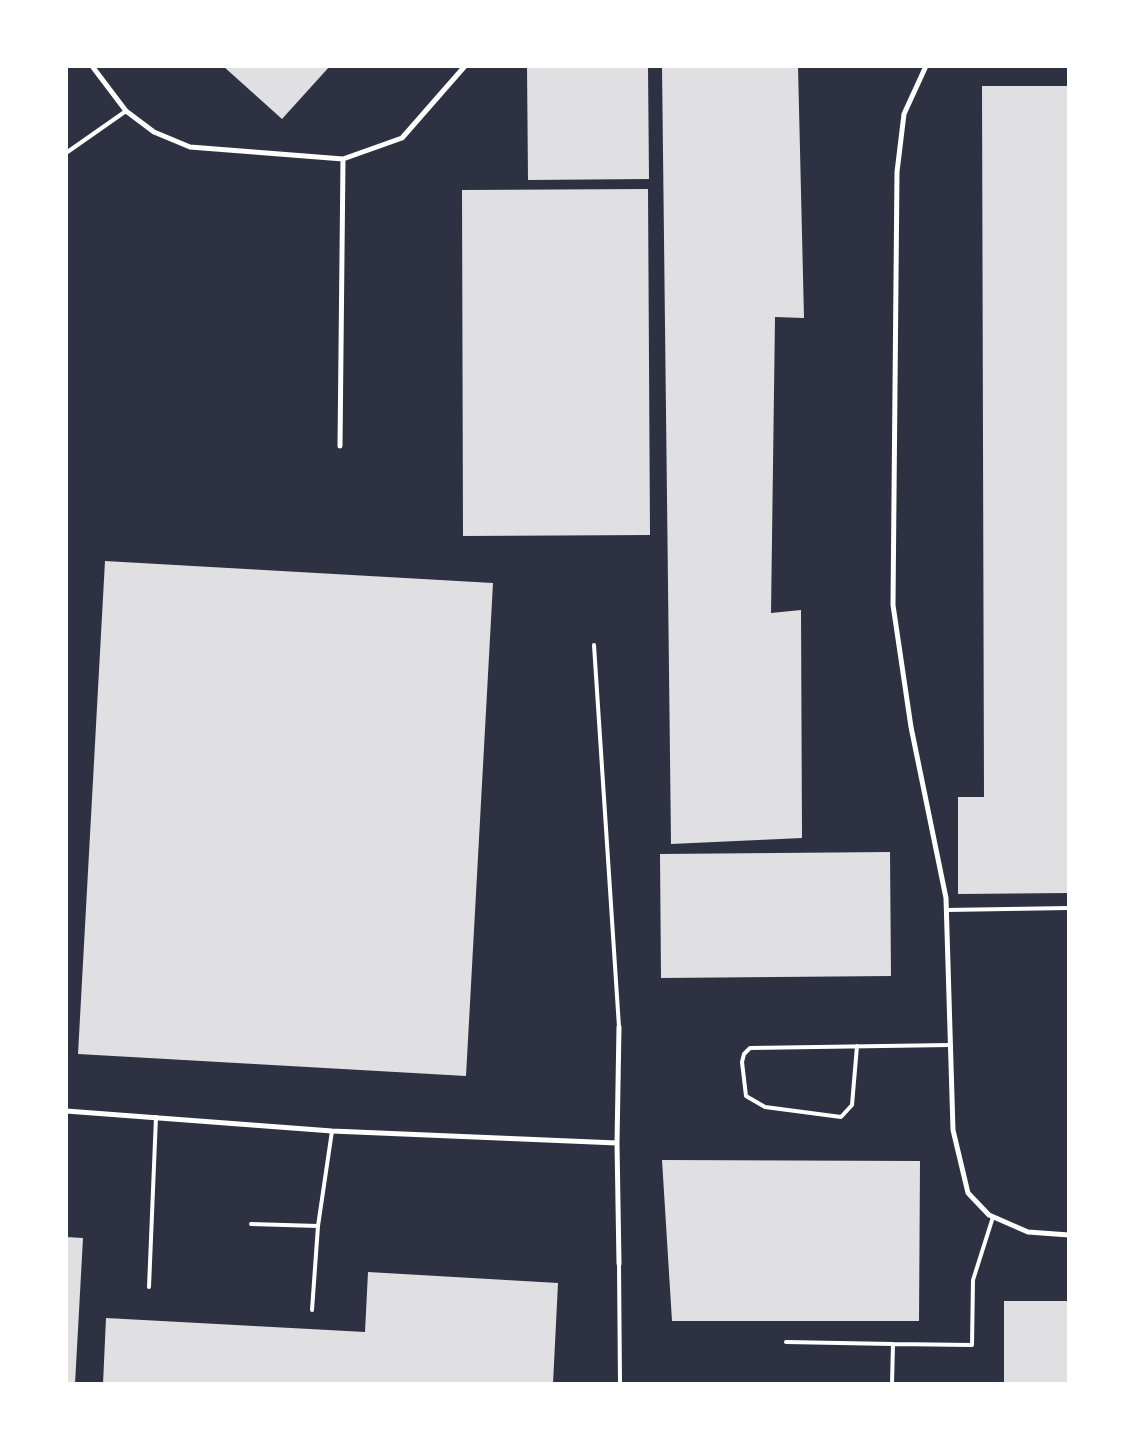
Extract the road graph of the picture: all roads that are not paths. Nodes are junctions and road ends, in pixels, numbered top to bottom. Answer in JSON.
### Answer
{"nodes":[{"id":1,"x":92,"y":66,"type":"edge"},
{"id":2,"x":465,"y":66,"type":"edge"},
{"id":3,"x":926,"y":66,"type":"edge"},
{"id":4,"x":126,"y":111,"type":"junction"},
{"id":5,"x":66,"y":153,"type":"edge"},
{"id":6,"x":343,"y":159,"type":"junction"},
{"id":7,"x":340,"y":446,"type":"dead end"},
{"id":8,"x":594,"y":646,"type":"dead end"},
{"id":9,"x":1069,"y":908,"type":"edge"},
{"id":10,"x":946,"y":910,"type":"junction"},
{"id":11,"x":620,"y":1027,"type":"joint"},
{"id":12,"x":950,"y":1045,"type":"junction"},
{"id":13,"x":857,"y":1046,"type":"junction"},
{"id":14,"x":66,"y":1111,"type":"edge"},
{"id":15,"x":156,"y":1117,"type":"junction"},
{"id":16,"x":332,"y":1131,"type":"junction"},
{"id":17,"x":617,"y":1143,"type":"junction"},
{"id":18,"x":993,"y":1217,"type":"junction"},
{"id":19,"x":251,"y":1224,"type":"dead end"},
{"id":20,"x":318,"y":1226,"type":"junction"},
{"id":21,"x":1069,"y":1234,"type":"edge"},
{"id":22,"x":619,"y":1264,"type":"joint"},
{"id":23,"x":149,"y":1288,"type":"dead end"},
{"id":24,"x":312,"y":1310,"type":"dead end"},
{"id":25,"x":786,"y":1342,"type":"dead end"},
{"id":26,"x":893,"y":1344,"type":"junction"},
{"id":27,"x":620,"y":1384,"type":"edge"},
{"id":28,"x":892,"y":1384,"type":"edge"}],
"edges":[{"from":1,"to":4,"type":"street"},
{"from":2,"to":6,"type":"street"},
{"from":3,"to":10,"type":"street"},
{"from":4,"to":5,"type":"lane"},
{"from":4,"to":6,"type":"street"},
{"from":6,"to":7,"type":"street"},
{"from":8,"to":11,"type":"lane"},
{"from":9,"to":10,"type":"lane"},
{"from":10,"to":12,"type":"street"},
{"from":11,"to":17,"type":"street"},
{"from":12,"to":13,"type":"lane"},
{"from":12,"to":18,"type":"street"},
{"from":13,"to":13,"type":"lane"},
{"from":14,"to":15,"type":"street"},
{"from":15,"to":16,"type":"street"},
{"from":15,"to":23,"type":"lane"},
{"from":16,"to":17,"type":"street"},
{"from":16,"to":20,"type":"lane"},
{"from":17,"to":22,"type":"street"},
{"from":18,"to":21,"type":"street"},
{"from":18,"to":26,"type":"lane"},
{"from":19,"to":20,"type":"lane"},
{"from":20,"to":24,"type":"lane"},
{"from":22,"to":27,"type":"lane"},
{"from":25,"to":26,"type":"lane"},
{"from":26,"to":28,"type":"lane"}]}
